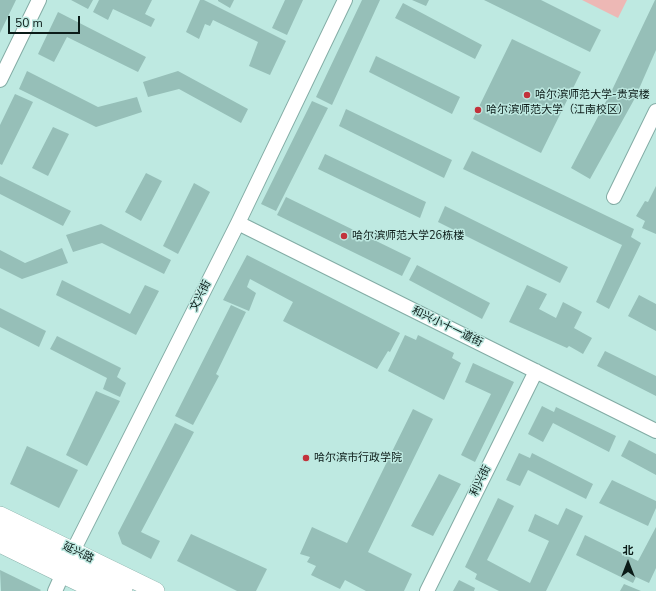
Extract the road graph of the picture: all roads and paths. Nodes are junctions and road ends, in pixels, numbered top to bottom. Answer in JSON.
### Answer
{"nodes":[{"id":1,"x":39,"y":0,"type":"edge"},
{"id":2,"x":345,"y":0,"type":"edge"},
{"id":3,"x":0,"y":80,"type":"edge"},
{"id":4,"x":656,"y":111,"type":"edge"},
{"id":5,"x":614,"y":197,"type":"dead end"},
{"id":6,"x":238,"y":223,"type":"junction"},
{"id":7,"x":536,"y":371,"type":"junction"},
{"id":8,"x":656,"y":431,"type":"edge"},
{"id":9,"x":0,"y":515,"type":"edge"},
{"id":10,"x":0,"y":530,"type":"edge"},
{"id":11,"x":0,"y":544,"type":"edge"},
{"id":12,"x":67,"y":563,"type":"junction"},
{"id":13,"x":55,"y":591,"type":"edge"},
{"id":14,"x":96,"y":591,"type":"edge"},
{"id":15,"x":124,"y":591,"type":"edge"},
{"id":16,"x":156,"y":591,"type":"edge"},
{"id":17,"x":427,"y":591,"type":"edge"}],
"edges":[{"from":1,"to":3,"type":"street"},
{"from":2,"to":6,"type":"street","name":"文兴街"},
{"from":4,"to":5,"type":"street"},
{"from":6,"to":7,"type":"street","name":"和兴小十一道街"},
{"from":6,"to":12,"type":"street","name":"文兴街"},
{"from":7,"to":8,"type":"street","name":"和兴小十一道街"},
{"from":7,"to":17,"type":"street","name":"利兴街"},
{"from":9,"to":12,"type":"main road","name":"延兴路"},
{"from":10,"to":12,"type":"main road"},
{"from":11,"to":12,"type":"main road","name":"延兴路"},
{"from":12,"to":13,"type":"street","name":"文兴街"},
{"from":12,"to":14,"type":"main road","name":"延兴路"},
{"from":12,"to":15,"type":"main road"},
{"from":12,"to":16,"type":"main road","name":"延兴路"}]}
